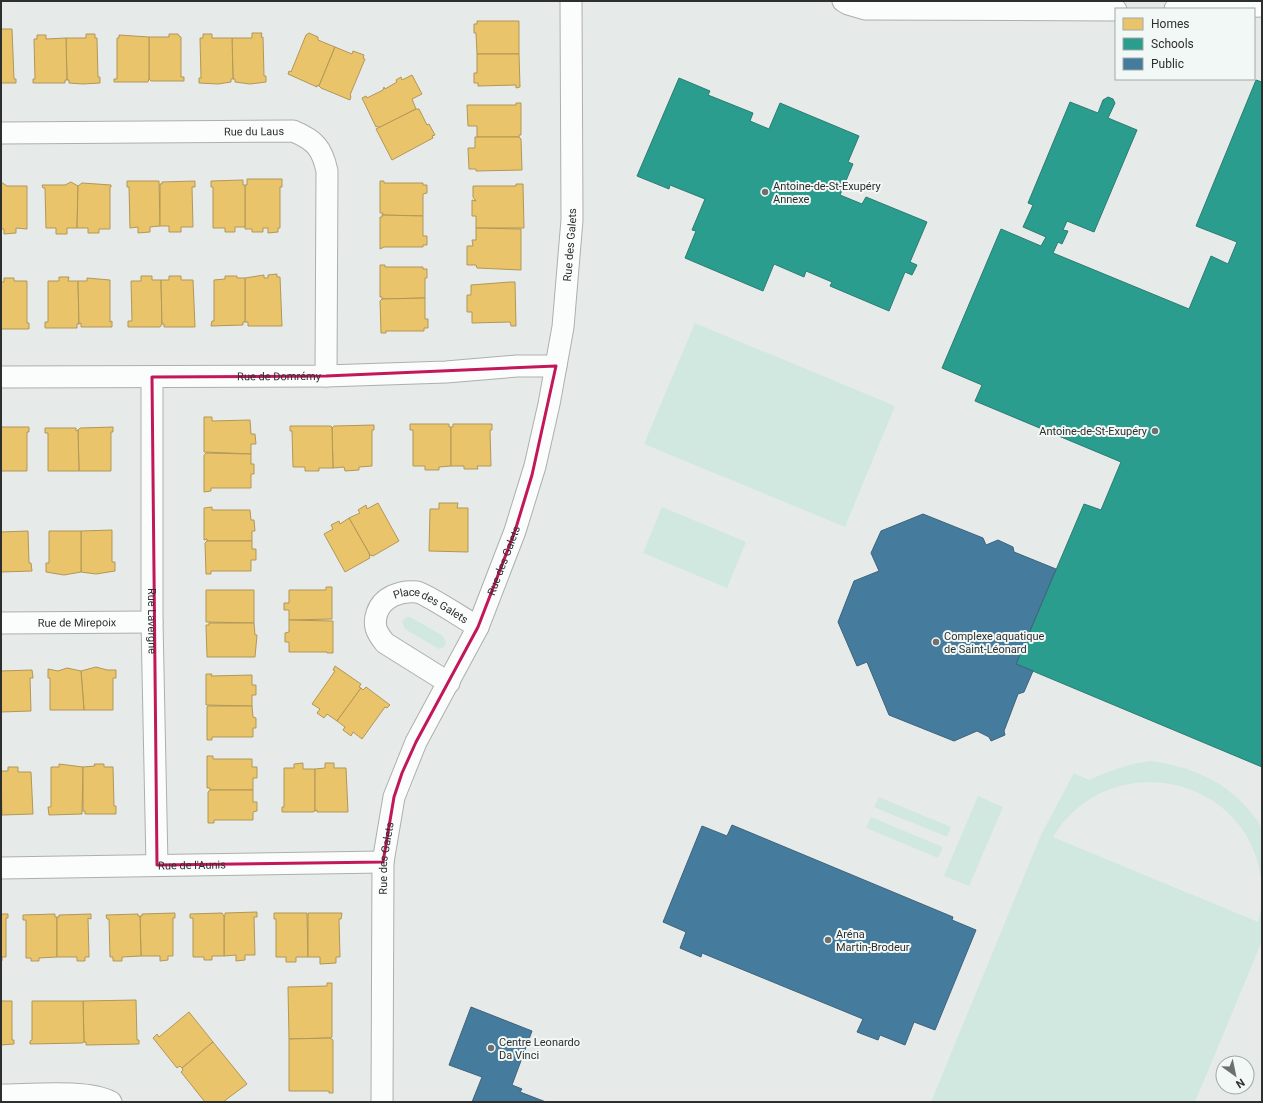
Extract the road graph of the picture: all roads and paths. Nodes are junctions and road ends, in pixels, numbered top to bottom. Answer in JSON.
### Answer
{"nodes":[{"id":1,"x":571,"y":1,"type":"edge"},
{"id":2,"x":843,"y":1,"type":"edge"},
{"id":3,"x":1262,"y":6,"type":"edge"},
{"id":4,"x":1204,"y":8,"type":"edge"},
{"id":5,"x":1115,"y":10,"type":"edge"},
{"id":6,"x":1,"y":133,"type":"edge"},
{"id":7,"x":556,"y":366,"type":"junction"},
{"id":8,"x":326,"y":376,"type":"junction"},
{"id":9,"x":1,"y":377,"type":"edge"},
{"id":10,"x":152,"y":377,"type":"junction"},
{"id":11,"x":152,"y":622,"type":"junction"},
{"id":12,"x":1,"y":623,"type":"edge"},
{"id":13,"x":478,"y":627,"type":"junction"},
{"id":14,"x":449,"y":683,"type":"junction"},
{"id":15,"x":383,"y":862,"type":"junction"},
{"id":16,"x":157,"y":865,"type":"junction"},
{"id":17,"x":1,"y":868,"type":"edge"},
{"id":18,"x":1,"y":1096,"type":"edge"},
{"id":19,"x":111,"y":1102,"type":"edge"},
{"id":20,"x":382,"y":1102,"type":"edge"}],
"edges":[{"from":1,"to":7,"type":"street","name":"Rue des Galets"},
{"from":2,"to":5,"type":"street"},
{"from":3,"to":4,"type":"street"},
{"from":6,"to":8,"type":"street","name":"Rue du Laus"},
{"from":7,"to":8,"type":"street","name":"Rue de Domrémy"},
{"from":7,"to":13,"type":"street","name":"Rue des Galets"},
{"from":8,"to":10,"type":"street","name":"Rue de Domrémy"},
{"from":9,"to":10,"type":"street","name":"Rue de Domrémy"},
{"from":10,"to":11,"type":"street","name":"Rue Lavergne"},
{"from":11,"to":12,"type":"street","name":"Rue de Mirepoix"},
{"from":11,"to":16,"type":"street","name":"Rue Lavergne"},
{"from":13,"to":14,"type":"street","name":"Rue des Galets"},
{"from":13,"to":14,"type":"street","name":"Place des Galets"},
{"from":14,"to":15,"type":"street","name":"Rue des Galets"},
{"from":15,"to":16,"type":"street","name":"Rue de l'Aunis"},
{"from":15,"to":20,"type":"street","name":"Rue des Galets"},
{"from":16,"to":17,"type":"street","name":"Rue de l'Aunis"},
{"from":18,"to":19,"type":"street"}]}
